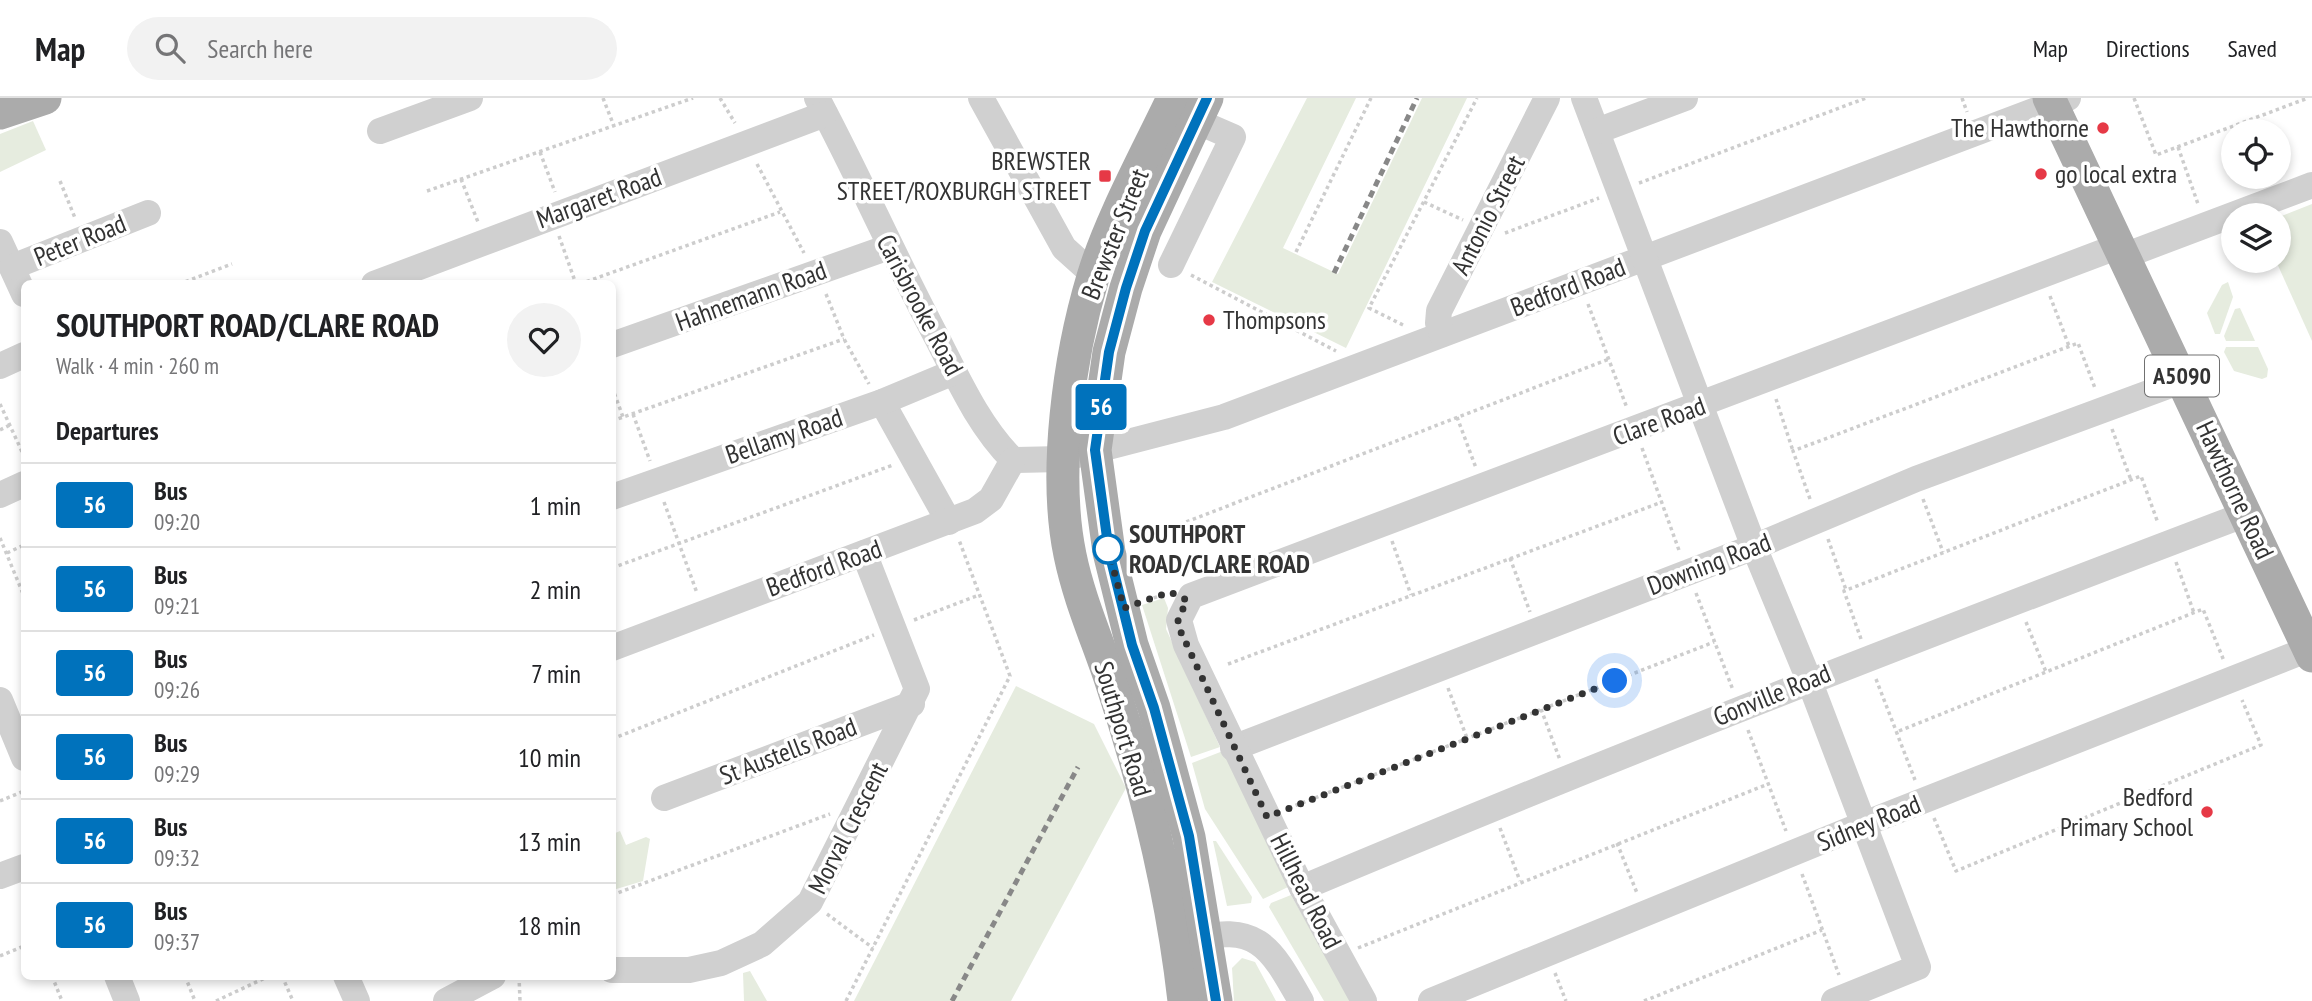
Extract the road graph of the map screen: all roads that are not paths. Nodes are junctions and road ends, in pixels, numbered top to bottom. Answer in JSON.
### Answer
{"nodes":[{"id":1,"x":45,"y":98,"type":"edge"},
{"id":2,"x":470,"y":98,"type":"edge"},
{"id":3,"x":981,"y":98,"type":"edge"},
{"id":4,"x":1547,"y":98,"type":"edge"},
{"id":5,"x":1584,"y":98,"type":"edge"},
{"id":6,"x":1685,"y":98,"type":"edge"},
{"id":7,"x":2056,"y":100,"type":"edge"},
{"id":8,"x":821,"y":106,"type":"edge"},
{"id":9,"x":1192,"y":106,"type":"edge"},
{"id":10,"x":0,"y":113,"type":"edge"},
{"id":11,"x":380,"y":131,"type":"dead end"},
{"id":12,"x":1597,"y":131,"type":"junction"},
{"id":13,"x":2312,"y":185,"type":"edge"},
{"id":14,"x":148,"y":213,"type":"dead end"},
{"id":15,"x":0,"y":242,"type":"edge"},
{"id":16,"x":889,"y":247,"type":"junction"},
{"id":17,"x":2121,"y":251,"type":"junction"},
{"id":18,"x":1644,"y":258,"type":"junction"},
{"id":19,"x":1171,"y":265,"type":"road end"},
{"id":20,"x":12,"y":267,"type":"junction"},
{"id":21,"x":1094,"y":275,"type":"junction"},
{"id":22,"x":384,"y":280,"type":"edge"},
{"id":23,"x":21,"y":287,"type":"edge"},
{"id":24,"x":1436,"y":337,"type":"junction"},
{"id":25,"x":616,"y":344,"type":"edge"},
{"id":26,"x":21,"y":356,"type":"edge"},
{"id":27,"x":0,"y":366,"type":"edge"},
{"id":28,"x":954,"y":372,"type":"junction"},
{"id":29,"x":2184,"y":380,"type":"junction"},
{"id":30,"x":882,"y":402,"type":"junction"},
{"id":31,"x":1700,"y":406,"type":"junction"},
{"id":32,"x":1095,"y":450,"type":"junction"},
{"id":33,"x":1062,"y":459,"type":"junction"},
{"id":34,"x":1013,"y":460,"type":"junction"},
{"id":35,"x":21,"y":485,"type":"edge"},
{"id":36,"x":0,"y":495,"type":"edge"},
{"id":37,"x":616,"y":495,"type":"edge"},
{"id":38,"x":2246,"y":514,"type":"junction"},
{"id":39,"x":950,"y":521,"type":"junction"},
{"id":40,"x":1754,"y":547,"type":"junction"},
{"id":41,"x":864,"y":554,"type":"junction"},
{"id":42,"x":1192,"y":596,"type":"joint"},
{"id":43,"x":616,"y":646,"type":"edge"},
{"id":44,"x":2310,"y":652,"type":"edge"},
{"id":45,"x":1809,"y":680,"type":"junction"},
{"id":46,"x":0,"y":700,"type":"edge"},
{"id":47,"x":912,"y":704,"type":"junction"},
{"id":48,"x":1233,"y":748,"type":"junction"},
{"id":49,"x":21,"y":751,"type":"edge"},
{"id":50,"x":664,"y":798,"type":"dead end"},
{"id":51,"x":1864,"y":824,"type":"junction"},
{"id":52,"x":21,"y":868,"type":"edge"},
{"id":53,"x":0,"y":876,"type":"edge"},
{"id":54,"x":1301,"y":888,"type":"junction"},
{"id":55,"x":1191,"y":939,"type":"junction"},
{"id":56,"x":616,"y":970,"type":"edge"},
{"id":57,"x":119,"y":980,"type":"edge"},
{"id":58,"x":485,"y":980,"type":"edge"},
{"id":59,"x":1840,"y":998,"type":"edge"},
{"id":60,"x":127,"y":1001,"type":"edge"},
{"id":61,"x":446,"y":1001,"type":"edge"},
{"id":62,"x":1184,"y":1001,"type":"edge"},
{"id":63,"x":1216,"y":1001,"type":"edge"},
{"id":64,"x":1301,"y":1001,"type":"edge"},
{"id":65,"x":1364,"y":1001,"type":"edge"},
{"id":66,"x":1431,"y":1001,"type":"edge"}],
"edges":[{"from":1,"to":10,"type":"main road"},
{"from":2,"to":11,"type":"street"},
{"from":3,"to":21,"type":"street"},
{"from":4,"to":24,"type":"street","name":"Antonio Street"},
{"from":5,"to":12,"type":"street"},
{"from":6,"to":12,"type":"street"},
{"from":7,"to":17,"type":"main road","name":"Hawthorne Road","number":"A5090"},
{"from":7,"to":18,"type":"street","name":"Bedford Road"},
{"from":8,"to":16,"type":"street","name":"Carisbrooke Road"},
{"from":8,"to":22,"type":"street","name":"Margaret Road"},
{"from":9,"to":19,"type":"street"},
{"from":9,"to":21,"type":"main road","name":"Brewster Street"},
{"from":9,"to":32,"type":"main road","name":"Brewster Street"},
{"from":12,"to":18,"type":"street"},
{"from":13,"to":17,"type":"street","name":"Clare Road"},
{"from":14,"to":20,"type":"street","name":"Peter Road"},
{"from":15,"to":20,"type":"street"},
{"from":16,"to":25,"type":"street","name":"Hahnemann Road"},
{"from":16,"to":28,"type":"street","name":"Carisbrooke Road"},
{"from":17,"to":29,"type":"main road","name":"Hawthorne Road","number":"A5090"},
{"from":17,"to":31,"type":"street","name":"Clare Road"},
{"from":18,"to":24,"type":"street","name":"Bedford Road"},
{"from":18,"to":31,"type":"street"},
{"from":20,"to":23,"type":"street"},
{"from":21,"to":33,"type":"main road","name":"Brewster Street"},
{"from":24,"to":32,"type":"street","name":"Bedford Road"},
{"from":26,"to":27,"type":"street"},
{"from":28,"to":30,"type":"street","name":"Bellamy Road"},
{"from":28,"to":34,"type":"street","name":"Carisbrooke Road"},
{"from":29,"to":38,"type":"main road","name":"Hawthorne Road","number":"A5090"},
{"from":29,"to":40,"type":"street","name":"Downing Road"},
{"from":30,"to":37,"type":"street","name":"Bellamy Road"},
{"from":30,"to":39,"type":"street"},
{"from":31,"to":40,"type":"street"},
{"from":31,"to":42,"type":"street","name":"Clare Road"},
{"from":32,"to":33,"type":"street","name":"Bedford Road"},
{"from":32,"to":55,"type":"main road","name":"Southport Road"},
{"from":33,"to":34,"type":"street"},
{"from":33,"to":55,"type":"main road","name":"Southport Road"},
{"from":34,"to":39,"type":"street","name":"Bedford Road"},
{"from":35,"to":36,"type":"street"},
{"from":38,"to":44,"type":"main road","name":"Hawthorne Road","number":"A5090"},
{"from":38,"to":45,"type":"street","name":"Gonville Road"},
{"from":39,"to":41,"type":"street","name":"Bedford Road"},
{"from":40,"to":45,"type":"street"},
{"from":40,"to":48,"type":"street","name":"Downing Road"},
{"from":41,"to":43,"type":"street","name":"Bedford Road"},
{"from":41,"to":47,"type":"street","name":"Morval Crescent"},
{"from":42,"to":48,"type":"street","name":"Hillhead Road"},
{"from":44,"to":51,"type":"street","name":"Sidney Road"},
{"from":45,"to":51,"type":"street"},
{"from":45,"to":54,"type":"street","name":"Gonville Road"},
{"from":46,"to":49,"type":"street"},
{"from":47,"to":50,"type":"street","name":"St Austells Road"},
{"from":47,"to":56,"type":"street","name":"Morval Crescent"},
{"from":48,"to":54,"type":"street","name":"Hillhead Road"},
{"from":51,"to":59,"type":"street"},
{"from":51,"to":66,"type":"street","name":"Sidney Road"},
{"from":52,"to":53,"type":"street"},
{"from":54,"to":65,"type":"street","name":"Hillhead Road"},
{"from":55,"to":62,"type":"main road","name":"Southport Road"},
{"from":55,"to":63,"type":"main road","name":"Southport Road"},
{"from":55,"to":64,"type":"street"},
{"from":57,"to":60,"type":"street"},
{"from":58,"to":61,"type":"street"}]}
